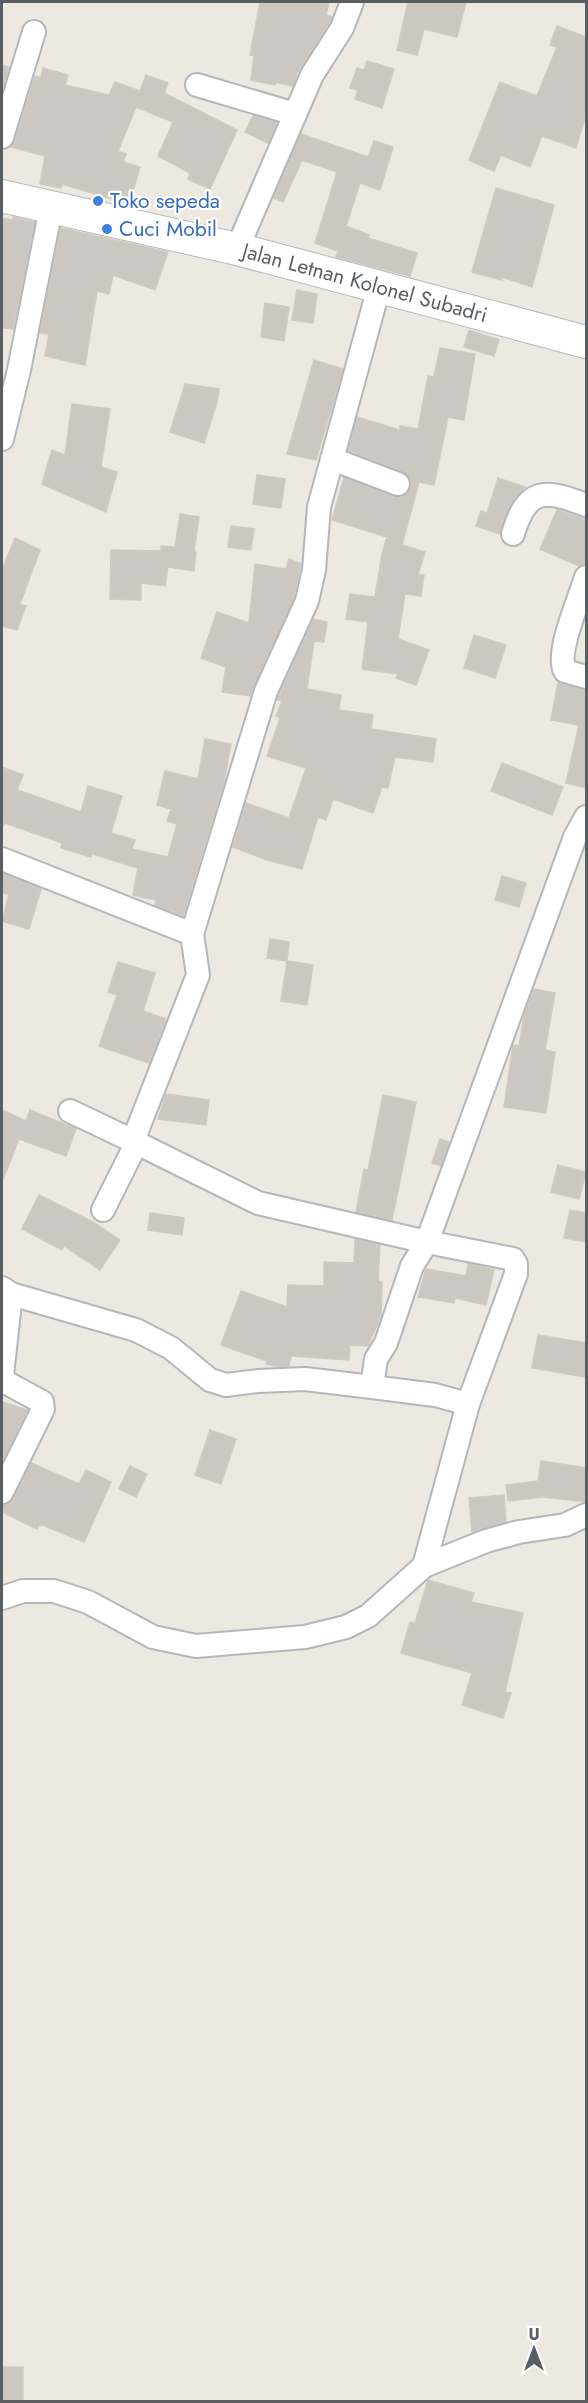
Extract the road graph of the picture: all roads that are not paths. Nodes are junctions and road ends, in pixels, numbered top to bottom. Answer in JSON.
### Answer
{"nodes":[{"id":1,"x":352,"y":2,"type":"edge"},
{"id":2,"x":34,"y":32,"type":"dead end"},
{"id":3,"x":197,"y":84,"type":"dead end"},
{"id":4,"x":295,"y":114,"type":"junction"},
{"id":5,"x":2,"y":137,"type":"edge"},
{"id":6,"x":2,"y":196,"type":"edge"},
{"id":7,"x":51,"y":208,"type":"junction"},
{"id":8,"x":237,"y":249,"type":"junction"},
{"id":9,"x":379,"y":287,"type":"junction"},
{"id":10,"x":586,"y":342,"type":"edge"},
{"id":11,"x":2,"y":439,"type":"edge"},
{"id":12,"x":332,"y":459,"type":"junction"},
{"id":13,"x":398,"y":484,"type":"dead end"},
{"id":14,"x":586,"y":505,"type":"edge"},
{"id":15,"x":513,"y":534,"type":"dead end"},
{"id":16,"x":586,"y":577,"type":"edge"},
{"id":17,"x":586,"y":677,"type":"edge"},
{"id":18,"x":586,"y":817,"type":"edge"},
{"id":19,"x":2,"y":860,"type":"edge"},
{"id":20,"x":192,"y":934,"type":"junction"},
{"id":21,"x":70,"y":1111,"type":"dead end"},
{"id":22,"x":135,"y":1142,"type":"junction"},
{"id":23,"x":103,"y":1210,"type":"dead end"},
{"id":24,"x":427,"y":1242,"type":"junction"},
{"id":25,"x":6,"y":1291,"type":"edge"},
{"id":26,"x":372,"y":1387,"type":"junction"},
{"id":27,"x":468,"y":1404,"type":"junction"},
{"id":28,"x":2,"y":1492,"type":"edge"},
{"id":29,"x":586,"y":1515,"type":"edge"},
{"id":30,"x":424,"y":1566,"type":"junction"},
{"id":31,"x":2,"y":1598,"type":"edge"}],
"edges":[{"from":1,"to":4,"type":"street"},
{"from":2,"to":5,"type":"street"},
{"from":3,"to":4,"type":"street"},
{"from":4,"to":8,"type":"street"},
{"from":6,"to":7,"type":"main road","name":"Jalan Letnan Kolonel Subadri"},
{"from":7,"to":8,"type":"main road","name":"Jalan Letnan Kolonel Subadri"},
{"from":7,"to":11,"type":"street"},
{"from":8,"to":9,"type":"main road","name":"Jalan Letnan Kolonel Subadri"},
{"from":9,"to":10,"type":"main road","name":"Jalan Letnan Kolonel Subadri"},
{"from":9,"to":12,"type":"street"},
{"from":12,"to":13,"type":"street"},
{"from":12,"to":20,"type":"street"},
{"from":14,"to":15,"type":"street"},
{"from":16,"to":17,"type":"street"},
{"from":18,"to":24,"type":"street"},
{"from":19,"to":20,"type":"street"},
{"from":20,"to":22,"type":"street"},
{"from":21,"to":22,"type":"street"},
{"from":22,"to":23,"type":"street"},
{"from":22,"to":24,"type":"street"},
{"from":24,"to":26,"type":"street"},
{"from":24,"to":27,"type":"street"},
{"from":25,"to":26,"type":"street"},
{"from":25,"to":28,"type":"street"},
{"from":26,"to":27,"type":"street"},
{"from":27,"to":30,"type":"street"},
{"from":29,"to":30,"type":"street"},
{"from":30,"to":31,"type":"street"}]}
